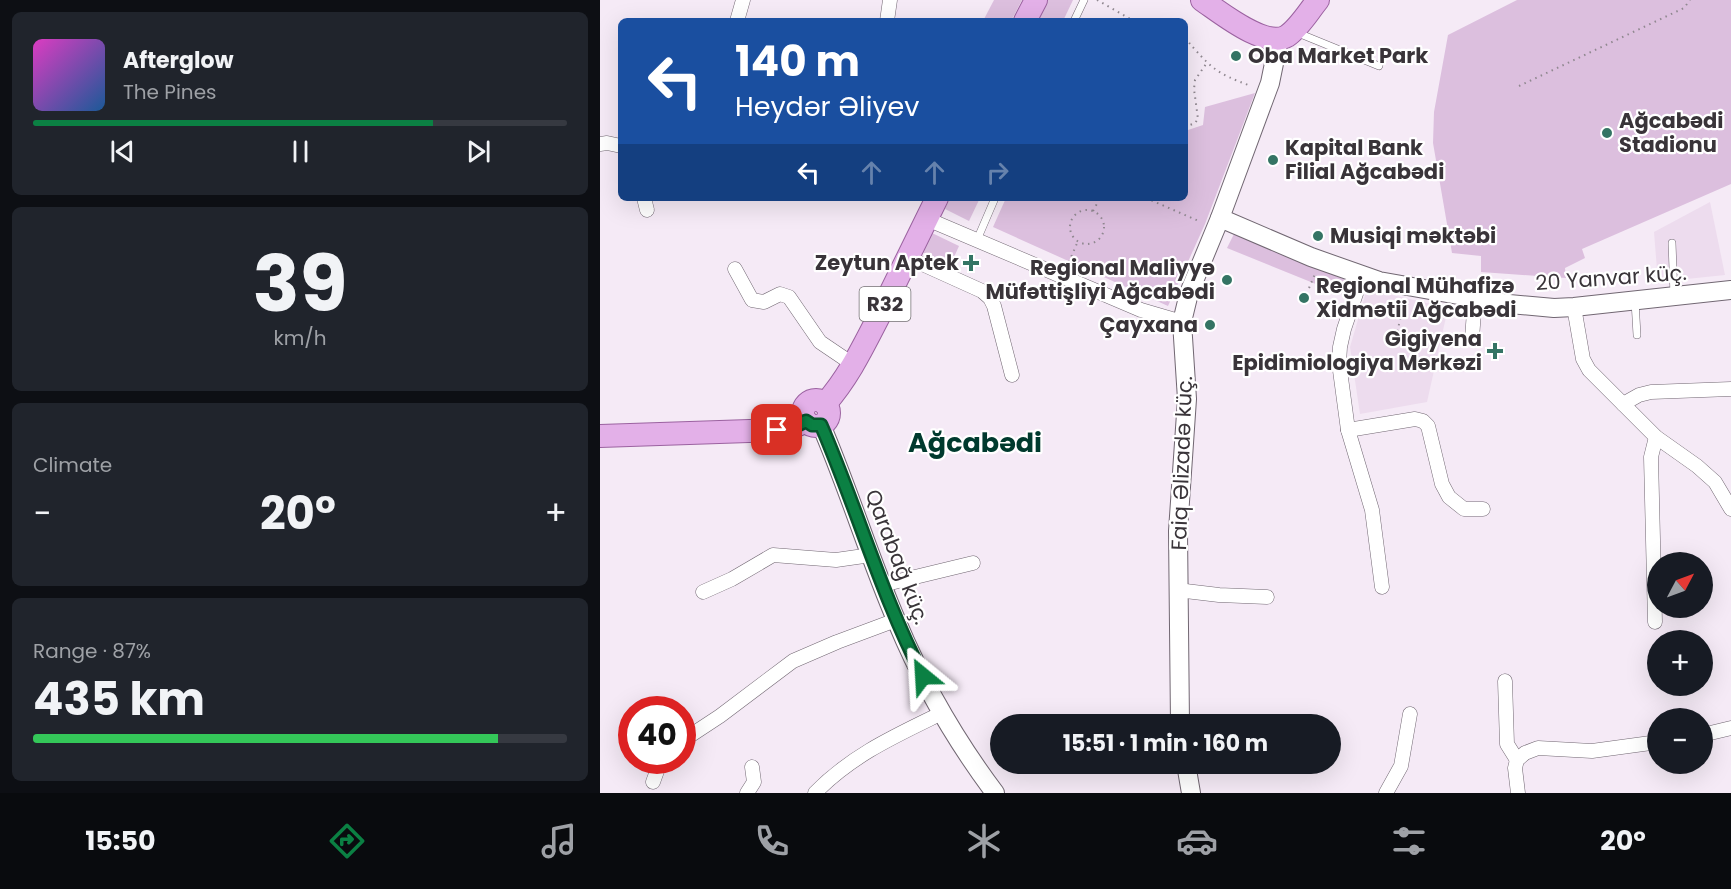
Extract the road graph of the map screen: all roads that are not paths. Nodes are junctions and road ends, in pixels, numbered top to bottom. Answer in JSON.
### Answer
{"nodes":[{"id":1,"x":742,"y":0,"type":"edge"},
{"id":2,"x":890,"y":0,"type":"edge"},
{"id":3,"x":1036,"y":0,"type":"edge"},
{"id":4,"x":1084,"y":0,"type":"edge"},
{"id":5,"x":1202,"y":0,"type":"edge"},
{"id":6,"x":1318,"y":0,"type":"edge"},
{"id":7,"x":738,"y":18,"type":"edge"},
{"id":8,"x":887,"y":18,"type":"edge"},
{"id":9,"x":1027,"y":18,"type":"edge"},
{"id":10,"x":1075,"y":18,"type":"edge"},
{"id":11,"x":1286,"y":35,"type":"junction"},
{"id":12,"x":1379,"y":66,"type":"dead end"},
{"id":13,"x":600,"y":144,"type":"edge"},
{"id":14,"x":618,"y":145,"type":"edge"},
{"id":15,"x":936,"y":201,"type":"edge"},
{"id":16,"x":994,"y":201,"type":"edge"},
{"id":17,"x":927,"y":219,"type":"junction"},
{"id":18,"x":1212,"y":221,"type":"junction"},
{"id":19,"x":977,"y":240,"type":"junction"},
{"id":20,"x":1672,"y":243,"type":"dead end"},
{"id":21,"x":909,"y":258,"type":"junction"},
{"id":22,"x":735,"y":268,"type":"dead end"},
{"id":23,"x":1362,"y":276,"type":"junction"},
{"id":24,"x":1731,"y":290,"type":"edge"},
{"id":25,"x":1674,"y":298,"type":"junction"},
{"id":26,"x":1475,"y":299,"type":"junction"},
{"id":27,"x":1635,"y":301,"type":"junction"},
{"id":28,"x":1574,"y":307,"type":"junction"},
{"id":29,"x":1182,"y":322,"type":"junction"},
{"id":30,"x":1637,"y":335,"type":"dead end"},
{"id":31,"x":1472,"y":338,"type":"dead end"},
{"id":32,"x":854,"y":365,"type":"junction"},
{"id":33,"x":1012,"y":375,"type":"dead end"},
{"id":34,"x":1731,"y":389,"type":"edge"},
{"id":35,"x":1623,"y":404,"type":"junction"},
{"id":36,"x":817,"y":417,"type":"junction"},
{"id":37,"x":1348,"y":430,"type":"junction"},
{"id":38,"x":600,"y":436,"type":"edge"},
{"id":39,"x":1656,"y":436,"type":"junction"},
{"id":40,"x":1483,"y":509,"type":"dead end"},
{"id":41,"x":1731,"y":509,"type":"edge"},
{"id":42,"x":871,"y":555,"type":"junction"},
{"id":43,"x":973,"y":563,"type":"dead end"},
{"id":44,"x":882,"y":585,"type":"junction"},
{"id":45,"x":1382,"y":587,"type":"dead end"},
{"id":46,"x":1177,"y":590,"type":"junction"},
{"id":47,"x":703,"y":592,"type":"dead end"},
{"id":48,"x":1267,"y":597,"type":"dead end"},
{"id":49,"x":896,"y":620,"type":"junction"},
{"id":50,"x":1655,"y":622,"type":"dead end"},
{"id":51,"x":1505,"y":681,"type":"dead end"},
{"id":52,"x":942,"y":712,"type":"junction"},
{"id":53,"x":1180,"y":714,"type":"edge"},
{"id":54,"x":1410,"y":714,"type":"dead end"},
{"id":55,"x":1731,"y":728,"type":"edge"},
{"id":56,"x":696,"y":732,"type":"edge"},
{"id":57,"x":1713,"y":732,"type":"edge"},
{"id":58,"x":1647,"y":744,"type":"edge"},
{"id":59,"x":1517,"y":760,"type":"junction"},
{"id":60,"x":752,"y":767,"type":"dead end"},
{"id":61,"x":656,"y":774,"type":"edge"},
{"id":62,"x":1188,"y":774,"type":"edge"},
{"id":63,"x":653,"y":782,"type":"dead end"},
{"id":64,"x":747,"y":793,"type":"edge"},
{"id":65,"x":815,"y":793,"type":"edge"},
{"id":66,"x":995,"y":793,"type":"edge"},
{"id":67,"x":1191,"y":793,"type":"edge"},
{"id":68,"x":1386,"y":793,"type":"edge"},
{"id":69,"x":1518,"y":793,"type":"edge"}],
"edges":[{"from":1,"to":7,"type":"street"},
{"from":2,"to":8,"type":"street"},
{"from":3,"to":9,"type":"main road"},
{"from":4,"to":10,"type":"lane"},
{"from":5,"to":11,"type":"main road"},
{"from":6,"to":11,"type":"main road","name":"Faiq Əlizadə küç."},
{"from":11,"to":12,"type":"lane"},
{"from":11,"to":18,"type":"street","name":"Faiq Əlizadə küç."},
{"from":13,"to":14,"type":"street"},
{"from":15,"to":17,"type":"main road","number":"R32"},
{"from":16,"to":19,"type":"lane"},
{"from":17,"to":19,"type":"street"},
{"from":17,"to":21,"type":"main road","number":"R32"},
{"from":18,"to":23,"type":"street","name":"20 Yanvar küç."},
{"from":18,"to":29,"type":"street","name":"Faiq Əlizadə küç."},
{"from":19,"to":29,"type":"street"},
{"from":20,"to":25,"type":"lane"},
{"from":21,"to":32,"type":"main road","number":"R32"},
{"from":21,"to":33,"type":"street"},
{"from":22,"to":32,"type":"street"},
{"from":23,"to":26,"type":"street","name":"20 Yanvar küç."},
{"from":23,"to":37,"type":"street"},
{"from":24,"to":25,"type":"street","name":"20 Yanvar küç."},
{"from":25,"to":27,"type":"street","name":"20 Yanvar küç."},
{"from":26,"to":28,"type":"street","name":"20 Yanvar küç."},
{"from":26,"to":31,"type":"street"},
{"from":27,"to":28,"type":"street","name":"20 Yanvar küç."},
{"from":27,"to":30,"type":"lane"},
{"from":28,"to":35,"type":"street"},
{"from":29,"to":46,"type":"street","name":"Faiq Əlizadə küç."},
{"from":32,"to":36,"type":"main road","number":"R32"},
{"from":34,"to":35,"type":"street"},
{"from":35,"to":39,"type":"street"},
{"from":36,"to":38,"type":"main road"},
{"from":36,"to":42,"type":"street","name":"Qarabağ küç."},
{"from":37,"to":40,"type":"street"},
{"from":37,"to":45,"type":"street"},
{"from":39,"to":41,"type":"street"},
{"from":39,"to":50,"type":"street"},
{"from":42,"to":44,"type":"street","name":"Qarabağ küç."},
{"from":42,"to":47,"type":"street"},
{"from":43,"to":44,"type":"street"},
{"from":44,"to":49,"type":"street","name":"Qarabağ küç."},
{"from":46,"to":48,"type":"street"},
{"from":46,"to":53,"type":"street","name":"Faiq Əlizadə küç."},
{"from":49,"to":52,"type":"street","name":"Qarabağ küç."},
{"from":49,"to":56,"type":"street"},
{"from":51,"to":59,"type":"street"},
{"from":52,"to":65,"type":"street"},
{"from":52,"to":66,"type":"street","name":"Qarabağ küç."},
{"from":54,"to":68,"type":"street"},
{"from":55,"to":57,"type":"street"},
{"from":58,"to":59,"type":"street"},
{"from":59,"to":69,"type":"street"},
{"from":60,"to":64,"type":"street"},
{"from":61,"to":63,"type":"street"},
{"from":62,"to":67,"type":"street"}]}
